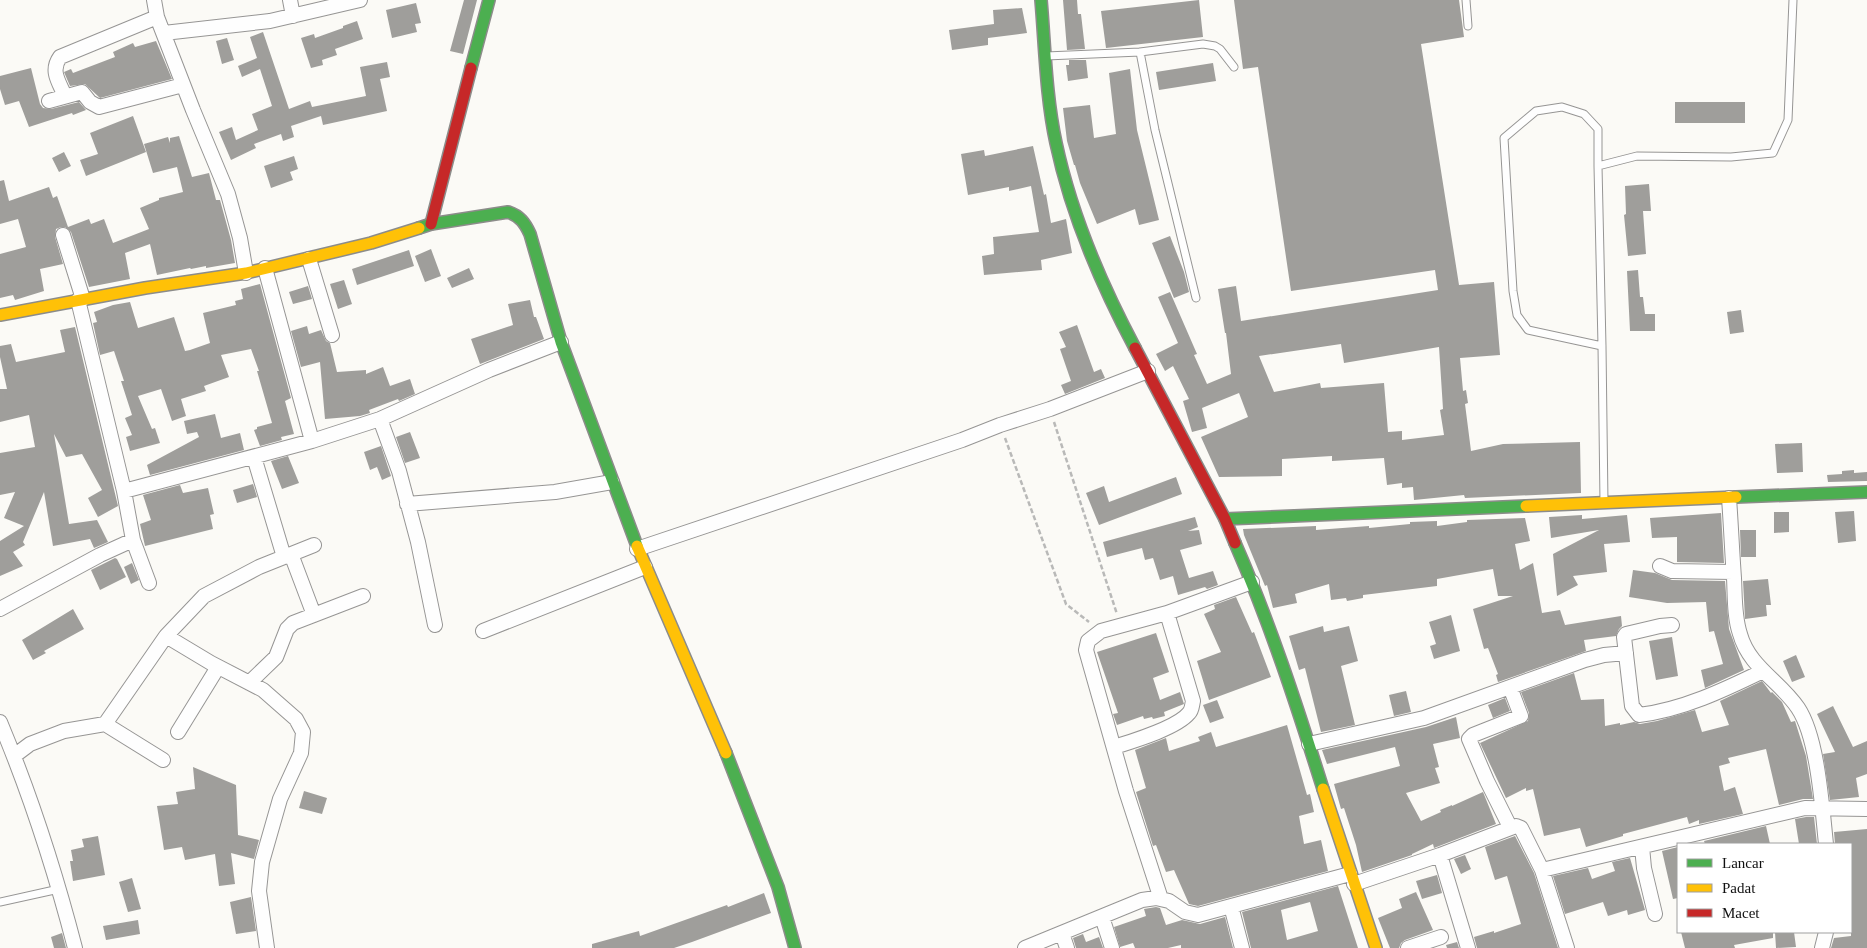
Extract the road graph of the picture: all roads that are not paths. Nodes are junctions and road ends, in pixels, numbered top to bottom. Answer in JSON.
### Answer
{"nodes":[{"id":1,"x":154,"y":0,"type":"edge"},
{"id":2,"x":290,"y":0,"type":"edge"},
{"id":3,"x":360,"y":0,"type":"edge"},
{"id":4,"x":490,"y":0,"type":"edge"},
{"id":5,"x":1041,"y":0,"type":"edge"},
{"id":6,"x":1466,"y":0,"type":"edge"},
{"id":7,"x":1793,"y":0,"type":"edge"},
{"id":8,"x":341,"y":2,"type":"edge"},
{"id":9,"x":293,"y":16,"type":"junction"},
{"id":10,"x":157,"y":17,"type":"junction"},
{"id":11,"x":1468,"y":26,"type":"dead end"},
{"id":12,"x":164,"y":34,"type":"junction"},
{"id":13,"x":1140,"y":52,"type":"junction"},
{"id":14,"x":1046,"y":56,"type":"junction"},
{"id":15,"x":1234,"y":67,"type":"dead end"},
{"id":16,"x":183,"y":85,"type":"junction"},
{"id":17,"x":65,"y":96,"type":"junction"},
{"id":18,"x":49,"y":101,"type":"dead end"},
{"id":19,"x":1598,"y":166,"type":"junction"},
{"id":20,"x":431,"y":224,"type":"junction"},
{"id":21,"x":63,"y":235,"type":"dead end"},
{"id":22,"x":308,"y":259,"type":"junction"},
{"id":23,"x":265,"y":268,"type":"junction"},
{"id":24,"x":246,"y":273,"type":"junction"},
{"id":25,"x":1196,"y":298,"type":"dead end"},
{"id":26,"x":80,"y":300,"type":"junction"},
{"id":27,"x":0,"y":315,"type":"edge"},
{"id":28,"x":332,"y":335,"type":"dead end"},
{"id":29,"x":561,"y":342,"type":"junction"},
{"id":30,"x":1602,"y":346,"type":"junction"},
{"id":31,"x":1148,"y":371,"type":"junction"},
{"id":32,"x":380,"y":420,"type":"junction"},
{"id":33,"x":312,"y":441,"type":"junction"},
{"id":34,"x":254,"y":457,"type":"junction"},
{"id":35,"x":612,"y":482,"type":"junction"},
{"id":36,"x":124,"y":491,"type":"junction"},
{"id":37,"x":1867,"y":492,"type":"edge"},
{"id":38,"x":1729,"y":498,"type":"junction"},
{"id":39,"x":1604,"y":503,"type":"junction"},
{"id":40,"x":408,"y":504,"type":"junction"},
{"id":41,"x":1225,"y":519,"type":"junction"},
{"id":42,"x":133,"y":540,"type":"junction"},
{"id":43,"x":314,"y":545,"type":"dead end"},
{"id":44,"x":637,"y":549,"type":"junction"},
{"id":45,"x":287,"y":556,"type":"junction"},
{"id":46,"x":1660,"y":566,"type":"dead end"},
{"id":47,"x":645,"y":567,"type":"junction"},
{"id":48,"x":1733,"y":572,"type":"junction"},
{"id":49,"x":1252,"y":582,"type":"junction"},
{"id":50,"x":149,"y":583,"type":"dead end"},
{"id":51,"x":363,"y":596,"type":"dead end"},
{"id":52,"x":0,"y":609,"type":"edge"},
{"id":53,"x":1167,"y":613,"type":"junction"},
{"id":54,"x":314,"y":615,"type":"junction"},
{"id":55,"x":434,"y":625,"type":"dead end"},
{"id":56,"x":1672,"y":626,"type":"dead end"},
{"id":57,"x":483,"y":631,"type":"dead end"},
{"id":58,"x":166,"y":636,"type":"junction"},
{"id":59,"x":1626,"y":653,"type":"junction"},
{"id":60,"x":218,"y":667,"type":"junction"},
{"id":61,"x":1763,"y":671,"type":"junction"},
{"id":62,"x":249,"y":683,"type":"junction"},
{"id":63,"x":1510,"y":687,"type":"junction"},
{"id":64,"x":0,"y":722,"type":"edge"},
{"id":65,"x":106,"y":724,"type":"junction"},
{"id":66,"x":178,"y":732,"type":"dead end"},
{"id":67,"x":1309,"y":744,"type":"junction"},
{"id":68,"x":1114,"y":747,"type":"junction"},
{"id":69,"x":14,"y":756,"type":"junction"},
{"id":70,"x":163,"y":760,"type":"dead end"},
{"id":71,"x":1822,"y":808,"type":"junction"},
{"id":72,"x":1867,"y":809,"type":"edge"},
{"id":73,"x":1510,"y":827,"type":"junction"},
{"id":74,"x":1826,"y":843,"type":"edge"},
{"id":75,"x":1642,"y":847,"type":"junction"},
{"id":76,"x":1440,"y":855,"type":"junction"},
{"id":77,"x":1542,"y":870,"type":"junction"},
{"id":78,"x":1352,"y":879,"type":"junction"},
{"id":79,"x":60,"y":889,"type":"junction"},
{"id":80,"x":1161,"y":899,"type":"junction"},
{"id":81,"x":0,"y":902,"type":"edge"},
{"id":82,"x":1231,"y":906,"type":"junction"},
{"id":83,"x":1655,"y":914,"type":"dead end"},
{"id":84,"x":1102,"y":916,"type":"junction"},
{"id":85,"x":1062,"y":933,"type":"junction"},
{"id":86,"x":1826,"y":933,"type":"edge"},
{"id":87,"x":1441,"y":937,"type":"dead end"},
{"id":88,"x":75,"y":948,"type":"edge"},
{"id":89,"x":267,"y":948,"type":"edge"},
{"id":90,"x":795,"y":948,"type":"edge"},
{"id":91,"x":1025,"y":948,"type":"edge"},
{"id":92,"x":1067,"y":948,"type":"edge"},
{"id":93,"x":1112,"y":948,"type":"edge"},
{"id":94,"x":1242,"y":948,"type":"edge"},
{"id":95,"x":1376,"y":948,"type":"edge"},
{"id":96,"x":1408,"y":948,"type":"edge"},
{"id":97,"x":1468,"y":948,"type":"edge"},
{"id":98,"x":1567,"y":948,"type":"edge"},
{"id":99,"x":1822,"y":948,"type":"edge"}],
"edges":[{"from":1,"to":10,"type":"street"},
{"from":2,"to":9,"type":"street"},
{"from":3,"to":8,"type":"street"},
{"from":4,"to":20,"type":"street"},
{"from":5,"to":14,"type":"street"},
{"from":6,"to":11,"type":"lane"},
{"from":7,"to":19,"type":"lane"},
{"from":8,"to":9,"type":"street"},
{"from":9,"to":12,"type":"street"},
{"from":10,"to":12,"type":"street"},
{"from":10,"to":17,"type":"street"},
{"from":12,"to":16,"type":"street"},
{"from":13,"to":14,"type":"lane"},
{"from":13,"to":15,"type":"lane"},
{"from":13,"to":25,"type":"lane"},
{"from":14,"to":31,"type":"street"},
{"from":16,"to":17,"type":"street"},
{"from":16,"to":24,"type":"street"},
{"from":17,"to":18,"type":"street"},
{"from":19,"to":30,"type":"lane"},
{"from":19,"to":30,"type":"lane"},
{"from":20,"to":22,"type":"street"},
{"from":20,"to":29,"type":"street"},
{"from":21,"to":26,"type":"street"},
{"from":22,"to":23,"type":"street"},
{"from":22,"to":28,"type":"street"},
{"from":23,"to":24,"type":"street"},
{"from":23,"to":33,"type":"street"},
{"from":24,"to":26,"type":"street"},
{"from":26,"to":27,"type":"street"},
{"from":26,"to":36,"type":"street"},
{"from":29,"to":32,"type":"street"},
{"from":29,"to":35,"type":"street"},
{"from":30,"to":39,"type":"lane"},
{"from":31,"to":41,"type":"street"},
{"from":31,"to":44,"type":"street"},
{"from":32,"to":33,"type":"street"},
{"from":32,"to":40,"type":"street"},
{"from":33,"to":34,"type":"street"},
{"from":34,"to":36,"type":"street"},
{"from":34,"to":45,"type":"street"},
{"from":35,"to":40,"type":"street"},
{"from":35,"to":44,"type":"street"},
{"from":36,"to":42,"type":"street"},
{"from":37,"to":38,"type":"street"},
{"from":38,"to":39,"type":"street"},
{"from":38,"to":48,"type":"street"},
{"from":39,"to":41,"type":"street"},
{"from":40,"to":55,"type":"street"},
{"from":41,"to":49,"type":"street"},
{"from":42,"to":50,"type":"street"},
{"from":42,"to":52,"type":"street"},
{"from":43,"to":45,"type":"street"},
{"from":44,"to":47,"type":"street"},
{"from":45,"to":54,"type":"street"},
{"from":45,"to":58,"type":"street"},
{"from":46,"to":48,"type":"street"},
{"from":47,"to":57,"type":"street"},
{"from":47,"to":90,"type":"street"},
{"from":48,"to":61,"type":"street"},
{"from":49,"to":53,"type":"street"},
{"from":49,"to":67,"type":"street"},
{"from":51,"to":54,"type":"street"},
{"from":53,"to":68,"type":"street"},
{"from":53,"to":68,"type":"street"},
{"from":54,"to":62,"type":"street"},
{"from":56,"to":59,"type":"street"},
{"from":58,"to":60,"type":"street"},
{"from":58,"to":65,"type":"street"},
{"from":59,"to":61,"type":"street"},
{"from":59,"to":63,"type":"street"},
{"from":60,"to":62,"type":"street"},
{"from":60,"to":66,"type":"street"},
{"from":61,"to":71,"type":"street"},
{"from":62,"to":89,"type":"street"},
{"from":63,"to":67,"type":"street"},
{"from":63,"to":73,"type":"street"},
{"from":64,"to":69,"type":"street"},
{"from":65,"to":69,"type":"street"},
{"from":65,"to":70,"type":"street"},
{"from":67,"to":78,"type":"street"},
{"from":68,"to":80,"type":"street"},
{"from":69,"to":79,"type":"street"},
{"from":71,"to":72,"type":"street"},
{"from":71,"to":74,"type":"street"},
{"from":71,"to":75,"type":"street"},
{"from":73,"to":76,"type":"street"},
{"from":73,"to":77,"type":"street"},
{"from":75,"to":77,"type":"street"},
{"from":75,"to":83,"type":"street"},
{"from":76,"to":78,"type":"street"},
{"from":76,"to":97,"type":"street"},
{"from":77,"to":98,"type":"street"},
{"from":78,"to":82,"type":"street"},
{"from":78,"to":95,"type":"street"},
{"from":79,"to":81,"type":"lane"},
{"from":79,"to":88,"type":"street"},
{"from":80,"to":82,"type":"street"},
{"from":80,"to":84,"type":"street"},
{"from":82,"to":94,"type":"street"},
{"from":84,"to":85,"type":"street"},
{"from":84,"to":93,"type":"street"},
{"from":85,"to":91,"type":"street"},
{"from":85,"to":92,"type":"street"},
{"from":86,"to":99,"type":"street"},
{"from":87,"to":96,"type":"street"}]}
